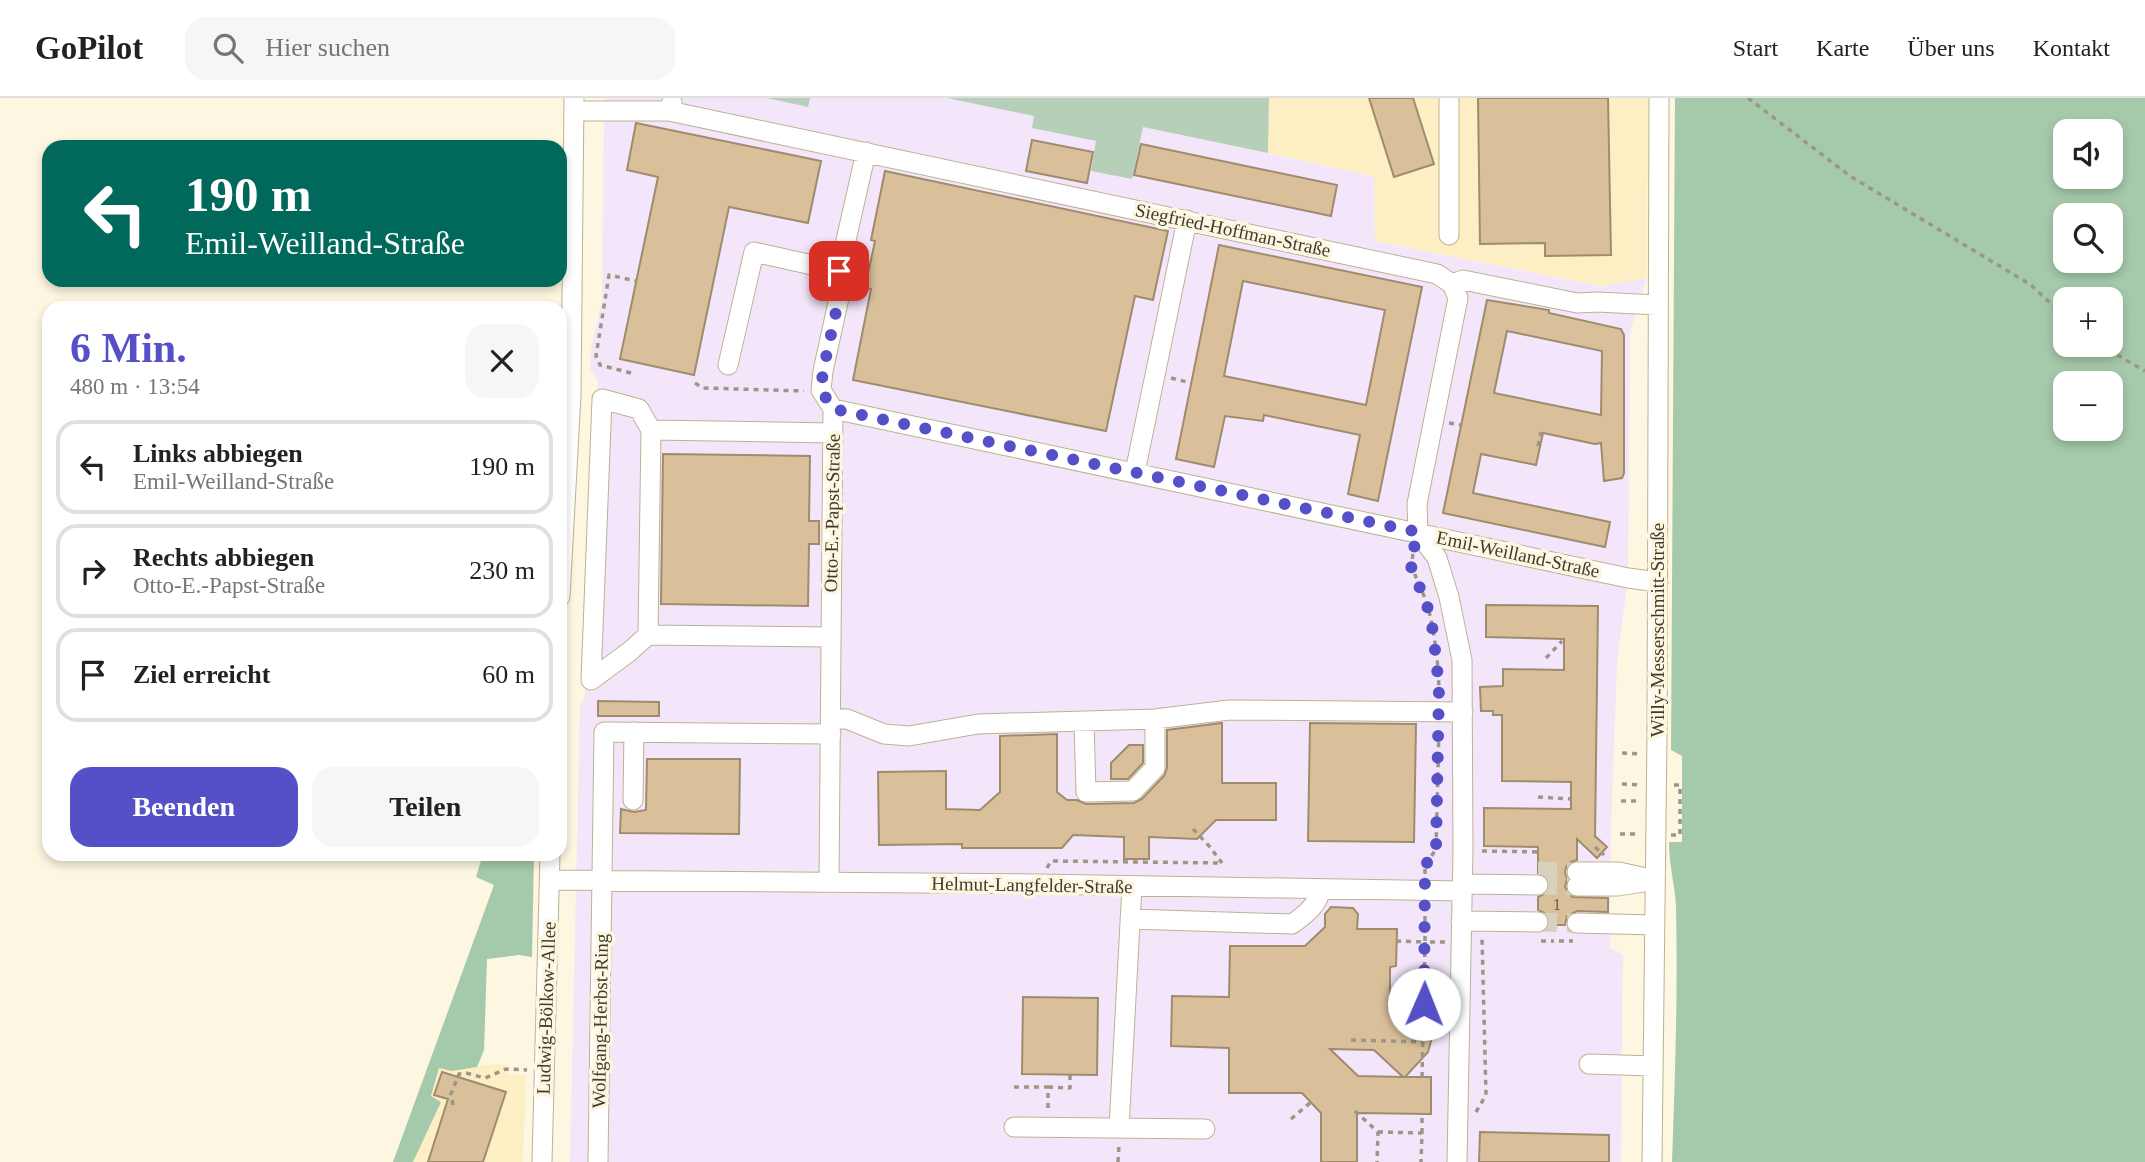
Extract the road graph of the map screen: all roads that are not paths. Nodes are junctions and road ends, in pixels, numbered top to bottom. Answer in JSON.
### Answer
{"nodes":[{"id":1,"x":1450,"y":98,"type":"edge"},
{"id":2,"x":1659,"y":98,"type":"edge"},
{"id":3,"x":574,"y":104,"type":"edge"},
{"id":4,"x":866,"y":152,"type":"junction"},
{"id":5,"x":1187,"y":220,"type":"junction"},
{"id":6,"x":1449,"y":235,"type":"dead end"},
{"id":7,"x":839,"y":271,"type":"junction"},
{"id":8,"x":1452,"y":284,"type":"junction"},
{"id":9,"x":1657,"y":304,"type":"junction"},
{"id":10,"x":729,"y":365,"type":"dead end"},
{"id":11,"x":833,"y":409,"type":"junction"},
{"id":12,"x":651,"y":430,"type":"junction"},
{"id":13,"x":833,"y":433,"type":"junction"},
{"id":14,"x":567,"y":468,"type":"edge"},
{"id":15,"x":1135,"y":472,"type":"junction"},
{"id":16,"x":1418,"y":532,"type":"junction"},
{"id":17,"x":1658,"y":582,"type":"junction"},
{"id":18,"x":648,"y":635,"type":"junction"},
{"id":19,"x":830,"y":637,"type":"junction"},
{"id":20,"x":1463,"y":712,"type":"junction"},
{"id":21,"x":1155,"y":719,"type":"junction"},
{"id":22,"x":1084,"y":722,"type":"junction"},
{"id":23,"x":831,"y":726,"type":"junction"},
{"id":24,"x":634,"y":732,"type":"junction"},
{"id":25,"x":633,"y":800,"type":"dead end"},
{"id":26,"x":550,"y":861,"type":"edge"},
{"id":27,"x":1539,"y":870,"type":"tunnel mouth"},
{"id":28,"x":1577,"y":879,"type":"tunnel mouth"},
{"id":29,"x":550,"y":880,"type":"junction"},
{"id":30,"x":1655,"y":880,"type":"junction"},
{"id":31,"x":602,"y":881,"type":"junction"},
{"id":32,"x":829,"y":882,"type":"junction"},
{"id":33,"x":1132,"y":886,"type":"junction"},
{"id":34,"x":1462,"y":888,"type":"junction"},
{"id":35,"x":1321,"y":889,"type":"junction"},
{"id":36,"x":1130,"y":919,"type":"junction"},
{"id":37,"x":1461,"y":921,"type":"junction"},
{"id":38,"x":1538,"y":922,"type":"tunnel mouth"},
{"id":39,"x":1577,"y":923,"type":"tunnel mouth"},
{"id":40,"x":1654,"y":925,"type":"junction"},
{"id":41,"x":1590,"y":1064,"type":"dead end"},
{"id":42,"x":1653,"y":1066,"type":"junction"},
{"id":43,"x":1014,"y":1127,"type":"dead end"},
{"id":44,"x":1119,"y":1128,"type":"junction"},
{"id":45,"x":1205,"y":1129,"type":"dead end"},
{"id":46,"x":542,"y":1162,"type":"edge"},
{"id":47,"x":598,"y":1162,"type":"edge"},
{"id":48,"x":1457,"y":1162,"type":"edge"},
{"id":49,"x":1652,"y":1162,"type":"edge"}],
"edges":[{"from":1,"to":6,"type":"street"},
{"from":2,"to":9,"type":"street","name":"Willy-Messerschmitt-Straße"},
{"from":3,"to":4,"type":"street","name":"Siegfried-Hoffman-Straße"},
{"from":3,"to":14,"type":"street"},
{"from":4,"to":5,"type":"street","name":"Siegfried-Hoffman-Straße"},
{"from":4,"to":7,"type":"street"},
{"from":5,"to":8,"type":"street","name":"Siegfried-Hoffman-Straße"},
{"from":5,"to":15,"type":"street"},
{"from":7,"to":10,"type":"street"},
{"from":7,"to":11,"type":"street","name":"Otto-E.-Papst-Straße"},
{"from":8,"to":9,"type":"street","name":"Siegfried-Hoffman-Straße"},
{"from":8,"to":16,"type":"street"},
{"from":9,"to":17,"type":"street","name":"Willy-Messerschmitt-Straße"},
{"from":11,"to":13,"type":"street","name":"Otto-E.-Papst-Straße"},
{"from":11,"to":15,"type":"street","name":"Emil-Weilland-Straße"},
{"from":12,"to":13,"type":"street"},
{"from":12,"to":18,"type":"street"},
{"from":12,"to":18,"type":"street"},
{"from":13,"to":19,"type":"street","name":"Otto-E.-Papst-Straße"},
{"from":15,"to":16,"type":"street","name":"Emil-Weilland-Straße"},
{"from":16,"to":17,"type":"street","name":"Emil-Weilland-Straße"},
{"from":16,"to":20,"type":"street"},
{"from":17,"to":30,"type":"street","name":"Willy-Messerschmitt-Straße"},
{"from":18,"to":19,"type":"street"},
{"from":19,"to":23,"type":"street","name":"Otto-E.-Papst-Straße"},
{"from":20,"to":21,"type":"street"},
{"from":20,"to":34,"type":"street"},
{"from":21,"to":22,"type":"street"},
{"from":21,"to":22,"type":"street"},
{"from":22,"to":23,"type":"street"},
{"from":23,"to":24,"type":"street"},
{"from":23,"to":32,"type":"street","name":"Otto-E.-Papst-Straße"},
{"from":24,"to":25,"type":"street"},
{"from":24,"to":31,"type":"street","name":"Wolfgang-Herbst-Ring"},
{"from":26,"to":29,"type":"street","name":"Ludwig-Bölkow-Allee"},
{"from":27,"to":34,"type":"street","name":"Helmut-Langfelder-Straße"},
{"from":28,"to":30,"type":"street"},
{"from":29,"to":31,"type":"street","name":"Helmut-Langfelder-Straße"},
{"from":29,"to":46,"type":"street","name":"Ludwig-Bölkow-Allee"},
{"from":30,"to":40,"type":"street","name":"Willy-Messerschmitt-Straße"},
{"from":31,"to":32,"type":"street","name":"Helmut-Langfelder-Straße"},
{"from":31,"to":47,"type":"street","name":"Wolfgang-Herbst-Ring"},
{"from":32,"to":33,"type":"street","name":"Helmut-Langfelder-Straße"},
{"from":33,"to":35,"type":"street","name":"Helmut-Langfelder-Straße"},
{"from":33,"to":36,"type":"street"},
{"from":34,"to":35,"type":"street","name":"Helmut-Langfelder-Straße"},
{"from":34,"to":37,"type":"street"},
{"from":35,"to":36,"type":"street"},
{"from":36,"to":44,"type":"street"},
{"from":37,"to":38,"type":"street"},
{"from":37,"to":48,"type":"street"},
{"from":39,"to":40,"type":"street"},
{"from":40,"to":42,"type":"street","name":"Willy-Messerschmitt-Straße"},
{"from":41,"to":42,"type":"street"},
{"from":42,"to":49,"type":"street","name":"Willy-Messerschmitt-Straße"},
{"from":43,"to":44,"type":"street"},
{"from":44,"to":45,"type":"street"}]}
